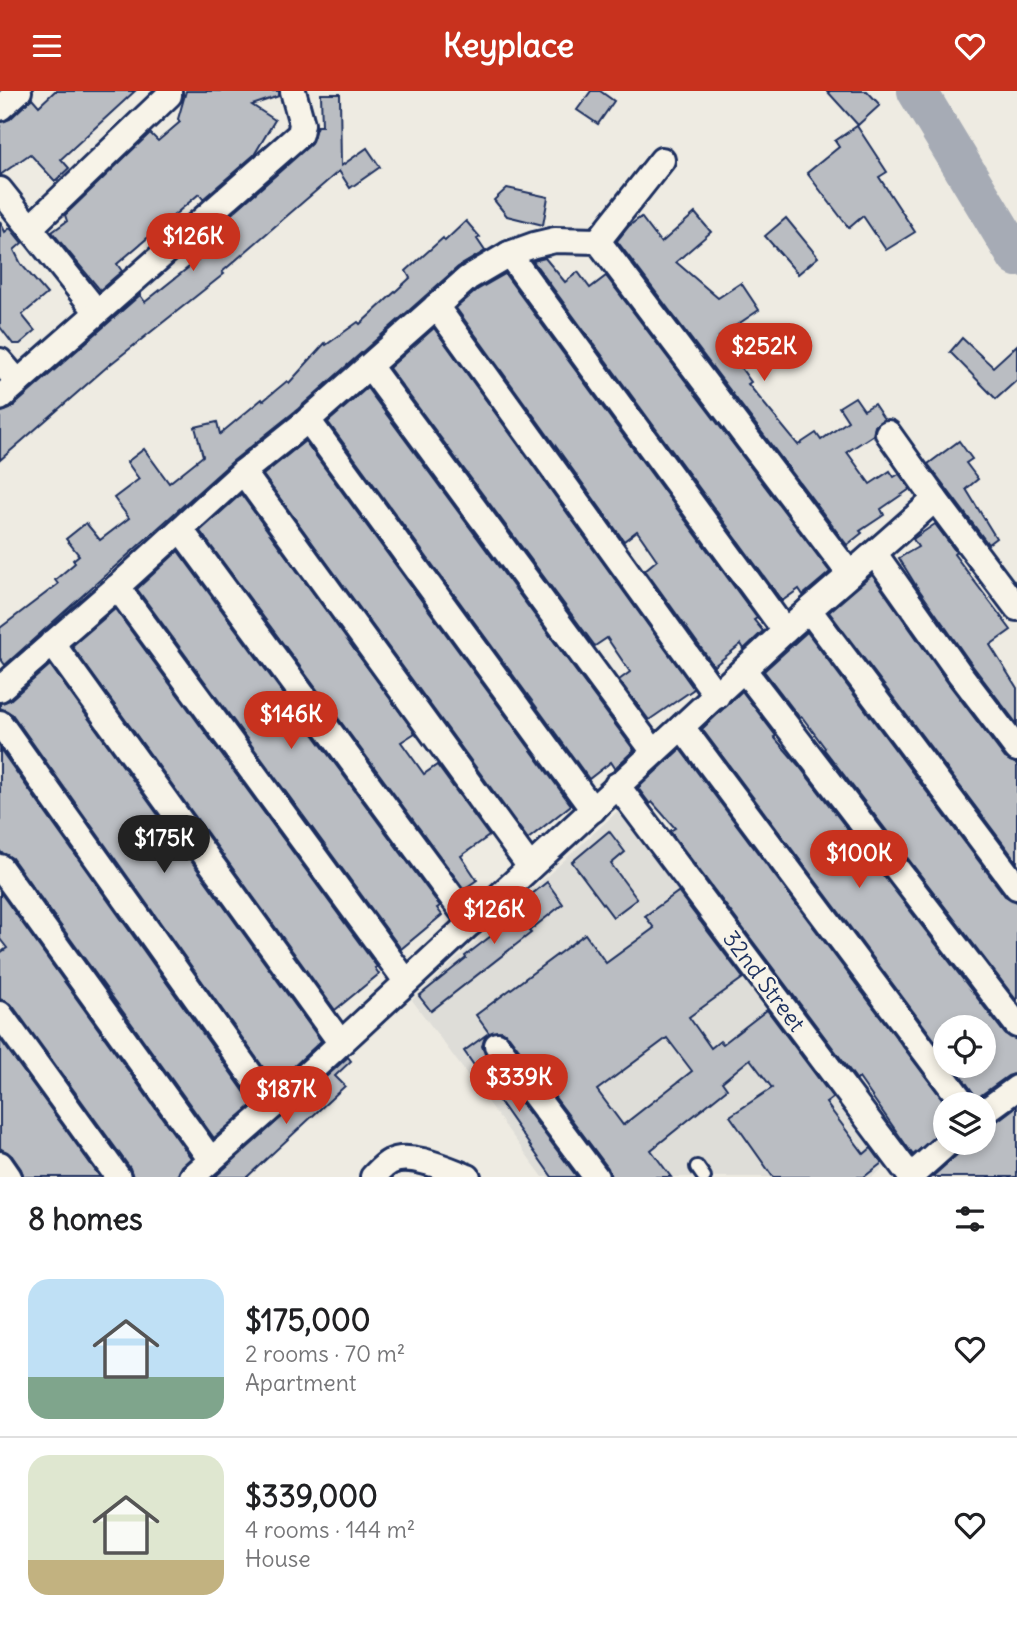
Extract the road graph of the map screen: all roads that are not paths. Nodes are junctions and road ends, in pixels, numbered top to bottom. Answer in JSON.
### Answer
{"nodes":[{"id":1,"x":19,"y":91,"type":"edge"},
{"id":2,"x":169,"y":91,"type":"edge"},
{"id":3,"x":293,"y":91,"type":"edge"},
{"id":4,"x":0,"y":108,"type":"edge"},
{"id":5,"x":662,"y":160,"type":"dead end"},
{"id":6,"x":0,"y":190,"type":"edge"},
{"id":7,"x":31,"y":227,"type":"junction"},
{"id":8,"x":597,"y":241,"type":"junction"},
{"id":9,"x":509,"y":254,"type":"junction"},
{"id":10,"x":436,"y":306,"type":"junction"},
{"id":11,"x":97,"y":312,"type":"junction"},
{"id":12,"x":0,"y":361,"type":"edge"},
{"id":13,"x":370,"y":367,"type":"junction"},
{"id":14,"x":9,"y":390,"type":"edge"},
{"id":15,"x":308,"y":420,"type":"junction"},
{"id":16,"x":888,"y":433,"type":"dead end"},
{"id":17,"x":243,"y":472,"type":"junction"},
{"id":18,"x":935,"y":499,"type":"junction"},
{"id":19,"x":181,"y":530,"type":"junction"},
{"id":20,"x":875,"y":554,"type":"junction"},
{"id":21,"x":849,"y":573,"type":"junction"},
{"id":22,"x":117,"y":587,"type":"junction"},
{"id":23,"x":1017,"y":607,"type":"edge"},
{"id":24,"x":809,"y":610,"type":"junction"},
{"id":25,"x":785,"y":631,"type":"junction"},
{"id":26,"x":52,"y":643,"type":"junction"},
{"id":27,"x":744,"y":670,"type":"junction"},
{"id":28,"x":0,"y":689,"type":"edge"},
{"id":29,"x":716,"y":696,"type":"junction"},
{"id":30,"x":0,"y":723,"type":"edge"},
{"id":31,"x":682,"y":727,"type":"junction"},
{"id":32,"x":1017,"y":749,"type":"edge"},
{"id":33,"x":654,"y":752,"type":"junction"},
{"id":34,"x":618,"y":785,"type":"junction"},
{"id":35,"x":593,"y":810,"type":"junction"},
{"id":36,"x":0,"y":867,"type":"edge"},
{"id":37,"x":530,"y":867,"type":"junction"},
{"id":38,"x":1017,"y":887,"type":"edge"},
{"id":39,"x":471,"y":923,"type":"junction"},
{"id":40,"x":406,"y":981,"type":"junction"},
{"id":41,"x":0,"y":1014,"type":"edge"},
{"id":42,"x":1017,"y":1025,"type":"edge"},
{"id":43,"x":340,"y":1042,"type":"junction"},
{"id":44,"x":497,"y":1045,"type":"dead end"},
{"id":45,"x":1017,"y":1088,"type":"edge"},
{"id":46,"x":955,"y":1092,"type":"edge"},
{"id":47,"x":996,"y":1103,"type":"edge"},
{"id":48,"x":273,"y":1106,"type":"junction"},
{"id":49,"x":935,"y":1155,"type":"edge"},
{"id":50,"x":211,"y":1160,"type":"junction"},
{"id":51,"x":0,"y":1164,"type":"edge"},
{"id":52,"x":9,"y":1177,"type":"edge"},
{"id":53,"x":118,"y":1177,"type":"edge"},
{"id":54,"x":192,"y":1177,"type":"edge"},
{"id":55,"x":373,"y":1177,"type":"edge"},
{"id":56,"x":468,"y":1177,"type":"edge"},
{"id":57,"x":596,"y":1177,"type":"edge"},
{"id":58,"x":910,"y":1177,"type":"edge"}],
"edges":[{"from":1,"to":4,"type":"street"},
{"from":2,"to":7,"type":"street"},
{"from":3,"to":11,"type":"street"},
{"from":5,"to":8,"type":"street"},
{"from":6,"to":7,"type":"street"},
{"from":7,"to":11,"type":"street"},
{"from":8,"to":9,"type":"street"},
{"from":8,"to":21,"type":"street"},
{"from":9,"to":10,"type":"street"},
{"from":9,"to":25,"type":"street"},
{"from":10,"to":13,"type":"street"},
{"from":10,"to":29,"type":"street"},
{"from":11,"to":14,"type":"street"},
{"from":12,"to":14,"type":"street"},
{"from":13,"to":15,"type":"street"},
{"from":13,"to":33,"type":"street"},
{"from":15,"to":17,"type":"street"},
{"from":15,"to":35,"type":"street"},
{"from":16,"to":18,"type":"street"},
{"from":17,"to":19,"type":"street"},
{"from":17,"to":37,"type":"street"},
{"from":18,"to":20,"type":"street"},
{"from":18,"to":23,"type":"street"},
{"from":19,"to":22,"type":"street"},
{"from":19,"to":39,"type":"street"},
{"from":20,"to":21,"type":"street"},
{"from":20,"to":32,"type":"street"},
{"from":21,"to":24,"type":"street"},
{"from":22,"to":26,"type":"street"},
{"from":22,"to":40,"type":"street"},
{"from":24,"to":25,"type":"street"},
{"from":24,"to":38,"type":"street"},
{"from":25,"to":27,"type":"street"},
{"from":26,"to":28,"type":"street"},
{"from":26,"to":43,"type":"street"},
{"from":27,"to":29,"type":"street"},
{"from":27,"to":42,"type":"street"},
{"from":29,"to":31,"type":"street"},
{"from":30,"to":48,"type":"street"},
{"from":31,"to":33,"type":"street"},
{"from":31,"to":46,"type":"street"},
{"from":33,"to":34,"type":"street"},
{"from":34,"to":35,"type":"street"},
{"from":34,"to":58,"type":"street","name":"32nd Street"},
{"from":35,"to":37,"type":"street"},
{"from":36,"to":50,"type":"street"},
{"from":37,"to":39,"type":"street"},
{"from":39,"to":40,"type":"street"},
{"from":40,"to":43,"type":"street"},
{"from":41,"to":53,"type":"street"},
{"from":43,"to":48,"type":"street"},
{"from":44,"to":57,"type":"street"},
{"from":45,"to":47,"type":"street"},
{"from":48,"to":50,"type":"street"},
{"from":49,"to":58,"type":"street"},
{"from":50,"to":54,"type":"street"},
{"from":51,"to":52,"type":"street"},
{"from":55,"to":56,"type":"street"}]}
